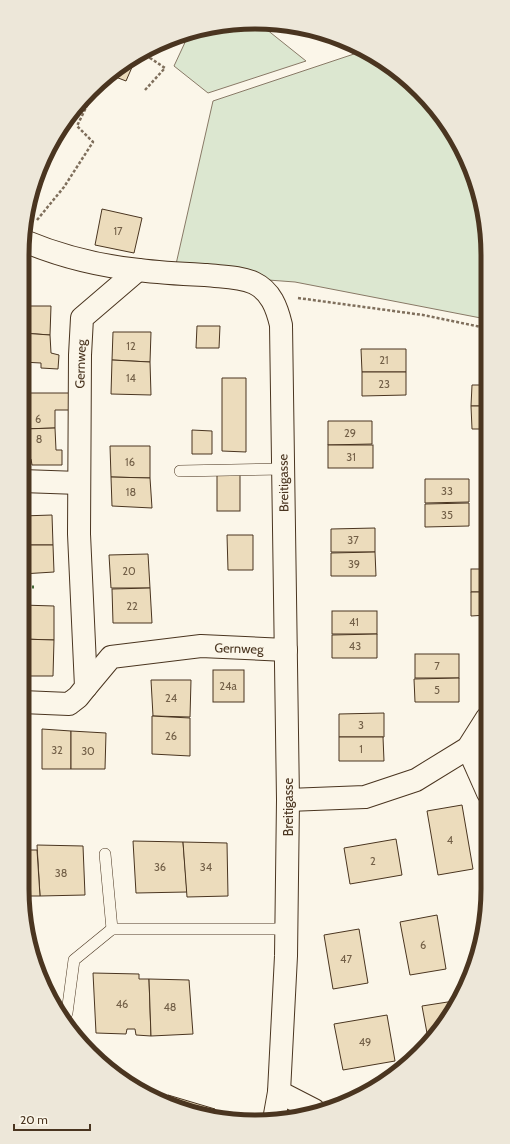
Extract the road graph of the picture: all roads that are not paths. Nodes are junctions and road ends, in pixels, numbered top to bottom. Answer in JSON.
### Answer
{"nodes":[{"id":1,"x":30,"y":232,"type":"edge"},
{"id":2,"x":138,"y":270,"type":"junction"},
{"id":3,"x":283,"y":469,"type":"junction"},
{"id":4,"x":180,"y":471,"type":"dead end"},
{"id":5,"x":29,"y":481,"type":"edge"},
{"id":6,"x":79,"y":482,"type":"junction"},
{"id":7,"x":286,"y":650,"type":"junction"},
{"id":8,"x":86,"y":687,"type":"junction"},
{"id":9,"x":29,"y":702,"type":"edge"},
{"id":10,"x":481,"y":728,"type":"edge"},
{"id":11,"x":468,"y":748,"type":"junction"},
{"id":12,"x":481,"y":777,"type":"edge"},
{"id":13,"x":288,"y":800,"type":"junction"},
{"id":14,"x":105,"y":854,"type":"dead end"},
{"id":15,"x":112,"y":929,"type":"junction"},
{"id":16,"x":286,"y":929,"type":"junction"},
{"id":17,"x":67,"y":1012,"type":"dead end"},
{"id":18,"x":279,"y":1092,"type":"junction"},
{"id":19,"x":310,"y":1108,"type":"edge"},
{"id":20,"x":275,"y":1114,"type":"edge"}],
"edges":[{"from":1,"to":2,"type":"street"},
{"from":2,"to":3,"type":"street","name":"Breitigasse"},
{"from":2,"to":6,"type":"street","name":"Gernweg"},
{"from":3,"to":4,"type":"lane"},
{"from":3,"to":7,"type":"street","name":"Breitigasse"},
{"from":5,"to":6,"type":"street"},
{"from":6,"to":8,"type":"street","name":"Gernweg"},
{"from":7,"to":8,"type":"street","name":"Gernweg"},
{"from":7,"to":13,"type":"street","name":"Breitigasse"},
{"from":8,"to":9,"type":"street","name":"Gernweg"},
{"from":10,"to":11,"type":"street"},
{"from":11,"to":12,"type":"street"},
{"from":11,"to":13,"type":"street"},
{"from":13,"to":16,"type":"street","name":"Breitigasse"},
{"from":14,"to":15,"type":"lane"},
{"from":15,"to":16,"type":"lane"},
{"from":15,"to":17,"type":"lane"},
{"from":16,"to":18,"type":"street","name":"Breitigasse"},
{"from":18,"to":19,"type":"street"},
{"from":18,"to":20,"type":"street","name":"Breitigasse"}]}
